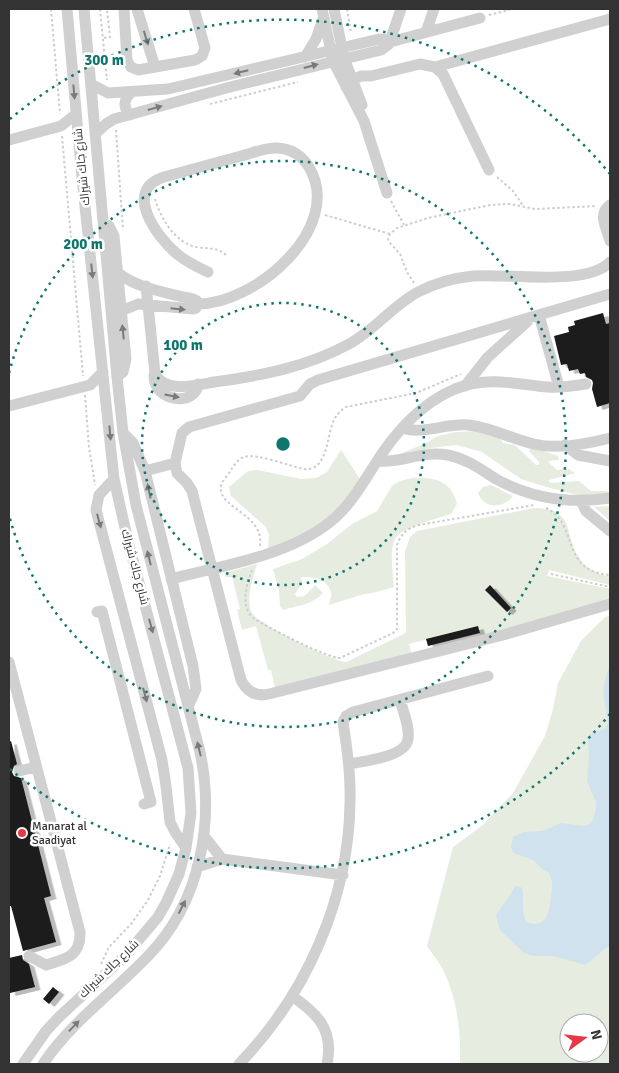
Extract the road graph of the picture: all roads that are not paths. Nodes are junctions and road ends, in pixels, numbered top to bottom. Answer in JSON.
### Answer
{"nodes":[{"id":1,"x":67,"y":9,"type":"edge"},
{"id":2,"x":84,"y":9,"type":"edge"},
{"id":3,"x":124,"y":9,"type":"edge"},
{"id":4,"x":137,"y":9,"type":"edge"},
{"id":5,"x":194,"y":9,"type":"edge"},
{"id":6,"x":334,"y":9,"type":"edge"},
{"id":7,"x":401,"y":9,"type":"edge"},
{"id":8,"x":434,"y":9,"type":"edge"},
{"id":9,"x":323,"y":13,"type":"edge"},
{"id":10,"x":480,"y":18,"type":"road end"},
{"id":11,"x":610,"y":19,"type":"edge"},
{"id":12,"x":426,"y":32,"type":"junction"},
{"id":13,"x":390,"y":42,"type":"junction"},
{"id":14,"x":337,"y":54,"type":"junction"},
{"id":15,"x":304,"y":57,"type":"junction"},
{"id":16,"x":435,"y":66,"type":"junction"},
{"id":17,"x":155,"y":67,"type":"junction"},
{"id":18,"x":371,"y":76,"type":"junction"},
{"id":19,"x":90,"y":84,"type":"junction"},
{"id":20,"x":349,"y":84,"type":"junction"},
{"id":21,"x":132,"y":92,"type":"junction"},
{"id":22,"x":358,"y":94,"type":"junction"},
{"id":23,"x":76,"y":114,"type":"junction"},
{"id":24,"x":130,"y":115,"type":"junction"},
{"id":25,"x":364,"y":121,"type":"junction"},
{"id":26,"x":61,"y":126,"type":"junction"},
{"id":27,"x":95,"y":134,"type":"junction"},
{"id":28,"x":79,"y":139,"type":"junction"},
{"id":29,"x":9,"y":140,"type":"edge"},
{"id":30,"x":489,"y":170,"type":"road end"},
{"id":31,"x":387,"y":193,"type":"road end"},
{"id":32,"x":606,"y":205,"type":"edge"},
{"id":33,"x":103,"y":222,"type":"junction"},
{"id":34,"x":610,"y":241,"type":"edge"},
{"id":35,"x":610,"y":262,"type":"edge"},
{"id":36,"x":117,"y":272,"type":"junction"},
{"id":37,"x":208,"y":272,"type":"dead end"},
{"id":38,"x":146,"y":286,"type":"junction"},
{"id":39,"x":610,"y":294,"type":"edge"},
{"id":40,"x":198,"y":304,"type":"junction"},
{"id":41,"x":151,"y":305,"type":"junction"},
{"id":42,"x":121,"y":310,"type":"junction"},
{"id":43,"x":536,"y":316,"type":"junction"},
{"id":44,"x":103,"y":372,"type":"junction"},
{"id":45,"x":154,"y":373,"type":"junction"},
{"id":46,"x":116,"y":378,"type":"junction"},
{"id":47,"x":165,"y":383,"type":"junction"},
{"id":48,"x":198,"y":384,"type":"junction"},
{"id":49,"x":586,"y":384,"type":"dead end"},
{"id":50,"x":87,"y":386,"type":"junction"},
{"id":51,"x":465,"y":386,"type":"junction"},
{"id":52,"x":559,"y":387,"type":"junction"},
{"id":53,"x":106,"y":395,"type":"junction"},
{"id":54,"x":9,"y":406,"type":"edge"},
{"id":55,"x":403,"y":428,"type":"junction"},
{"id":56,"x":123,"y":433,"type":"junction"},
{"id":57,"x":610,"y":438,"type":"edge"},
{"id":58,"x":565,"y":445,"type":"junction"},
{"id":59,"x":610,"y":460,"type":"edge"},
{"id":60,"x":377,"y":461,"type":"junction"},
{"id":61,"x":175,"y":463,"type":"junction"},
{"id":62,"x":145,"y":471,"type":"junction"},
{"id":63,"x":114,"y":479,"type":"junction"},
{"id":64,"x":610,"y":498,"type":"edge"},
{"id":65,"x":581,"y":501,"type":"junction"},
{"id":66,"x":610,"y":531,"type":"edge"},
{"id":67,"x":212,"y":568,"type":"junction"},
{"id":68,"x":171,"y":579,"type":"junction"},
{"id":69,"x":610,"y":604,"type":"edge"},
{"id":70,"x":97,"y":612,"type":"dead end"},
{"id":71,"x":9,"y":662,"type":"edge"},
{"id":72,"x":488,"y":676,"type":"dead end"},
{"id":73,"x":400,"y":700,"type":"junction"},
{"id":74,"x":188,"y":707,"type":"junction"},
{"id":75,"x":154,"y":728,"type":"junction"},
{"id":76,"x":134,"y":734,"type":"junction"},
{"id":77,"x":349,"y":764,"type":"junction"},
{"id":78,"x":36,"y":767,"type":"junction"},
{"id":79,"x":19,"y":771,"type":"dead end"},
{"id":80,"x":144,"y":804,"type":"dead end"},
{"id":81,"x":204,"y":836,"type":"junction"},
{"id":82,"x":186,"y":848,"type":"junction"},
{"id":83,"x":222,"y":859,"type":"junction"},
{"id":84,"x":197,"y":867,"type":"junction"},
{"id":85,"x":343,"y":876,"type":"junction"},
{"id":86,"x":29,"y":956,"type":"dead end"},
{"id":87,"x":292,"y":996,"type":"junction"},
{"id":88,"x":23,"y":1064,"type":"edge"},
{"id":89,"x":44,"y":1064,"type":"edge"},
{"id":90,"x":239,"y":1064,"type":"edge"},
{"id":91,"x":327,"y":1064,"type":"edge"}],
"edges":[{"from":1,"to":23,"type":"street","name":"شارع جاك شيراك","one_way":true},
{"from":2,"to":19,"type":"street","name":"شارع جاك شيراك"},
{"from":3,"to":17,"type":"street"},
{"from":4,"to":17,"type":"street","one_way":true},
{"from":5,"to":17,"type":"street"},
{"from":6,"to":14,"type":"street"},
{"from":7,"to":13,"type":"street"},
{"from":8,"to":12,"type":"street"},
{"from":9,"to":14,"type":"street"},
{"from":9,"to":15,"type":"street"},
{"from":10,"to":12,"type":"street"},
{"from":11,"to":16,"type":"street"},
{"from":12,"to":13,"type":"street"},
{"from":13,"to":14,"type":"street"},
{"from":14,"to":15,"type":"street"},
{"from":14,"to":20,"type":"street"},
{"from":24,"to":14,"type":"street","one_way":true},
{"from":15,"to":21,"type":"street","one_way":true},
{"from":16,"to":18,"type":"street"},
{"from":16,"to":30,"type":"street"},
{"from":18,"to":20,"type":"street"},
{"from":18,"to":22,"type":"street"},
{"from":19,"to":21,"type":"street"},
{"from":19,"to":27,"type":"street","name":"شارع جاك شيراك"},
{"from":20,"to":22,"type":"street"},
{"from":20,"to":25,"type":"street"},
{"from":21,"to":24,"type":"street"},
{"from":22,"to":25,"type":"street"},
{"from":23,"to":26,"type":"street"},
{"from":23,"to":28,"type":"street","name":"شارع جاك شيراك"},
{"from":24,"to":27,"type":"street"},
{"from":25,"to":31,"type":"street"},
{"from":26,"to":28,"type":"street"},
{"from":26,"to":29,"type":"street"},
{"from":27,"to":33,"type":"street","name":"شارع جاك شيراك"},
{"from":28,"to":44,"type":"street","name":"شارع جاك شيراك","one_way":true},
{"from":32,"to":34,"type":"street"},
{"from":33,"to":36,"type":"street"},
{"from":33,"to":46,"type":"street","name":"شارع جاك شيراك"},
{"from":35,"to":48,"type":"street"},
{"from":36,"to":38,"type":"street"},
{"from":36,"to":42,"type":"street"},
{"from":37,"to":40,"type":"street"},
{"from":38,"to":40,"type":"street"},
{"from":38,"to":41,"type":"street"},
{"from":39,"to":43,"type":"street"},
{"from":41,"to":40,"type":"street","one_way":true},
{"from":41,"to":42,"type":"street"},
{"from":41,"to":45,"type":"street"},
{"from":41,"to":47,"type":"street"},
{"from":46,"to":42,"type":"street","one_way":true},
{"from":43,"to":51,"type":"street"},
{"from":43,"to":52,"type":"street"},
{"from":43,"to":61,"type":"street"},
{"from":44,"to":50,"type":"street"},
{"from":44,"to":53,"type":"street","name":"شارع جاك شيراك"},
{"from":45,"to":47,"type":"street"},
{"from":45,"to":48,"type":"street","one_way":true},
{"from":46,"to":56,"type":"street","name":"شارع جاك شيراك"},
{"from":47,"to":48,"type":"street"},
{"from":49,"to":52,"type":"street"},
{"from":50,"to":53,"type":"street"},
{"from":50,"to":54,"type":"street"},
{"from":51,"to":52,"type":"street"},
{"from":51,"to":55,"type":"street"},
{"from":53,"to":63,"type":"street","name":"شارع جاك شيراك","one_way":true},
{"from":55,"to":58,"type":"street"},
{"from":55,"to":60,"type":"street"},
{"from":56,"to":62,"type":"street"},
{"from":74,"to":56,"type":"street","name":"شارع جاك شيراك","one_way":true},
{"from":57,"to":58,"type":"street"},
{"from":58,"to":59,"type":"street"},
{"from":60,"to":65,"type":"street"},
{"from":60,"to":67,"type":"street"},
{"from":61,"to":62,"type":"street"},
{"from":61,"to":67,"type":"street"},
{"from":68,"to":62,"type":"street","one_way":true},
{"from":63,"to":75,"type":"street","one_way":true},
{"from":63,"to":82,"type":"street","name":"شارع جاك شيراك","one_way":true},
{"from":64,"to":65,"type":"street"},
{"from":65,"to":66,"type":"street"},
{"from":67,"to":68,"type":"street"},
{"from":67,"to":69,"type":"street"},
{"from":68,"to":74,"type":"street"},
{"from":70,"to":76,"type":"street"},
{"from":71,"to":78,"type":"street"},
{"from":72,"to":73,"type":"street"},
{"from":73,"to":77,"type":"street"},
{"from":73,"to":77,"type":"street"},
{"from":81,"to":74,"type":"street","name":"شارع جاك شيراك","one_way":true},
{"from":75,"to":76,"type":"street"},
{"from":75,"to":82,"type":"street"},
{"from":76,"to":80,"type":"street"},
{"from":77,"to":85,"type":"street"},
{"from":78,"to":79,"type":"street"},
{"from":78,"to":86,"type":"street"},
{"from":81,"to":83,"type":"street"},
{"from":81,"to":84,"type":"street","name":"شارع جاك شيراك"},
{"from":82,"to":88,"type":"street","name":"شارع جاك شيراك"},
{"from":83,"to":84,"type":"street"},
{"from":83,"to":85,"type":"street"},
{"from":89,"to":84,"type":"street","name":"شارع جاك شيراك","one_way":true},
{"from":85,"to":87,"type":"street"},
{"from":87,"to":90,"type":"street"},
{"from":87,"to":91,"type":"street"}]}
